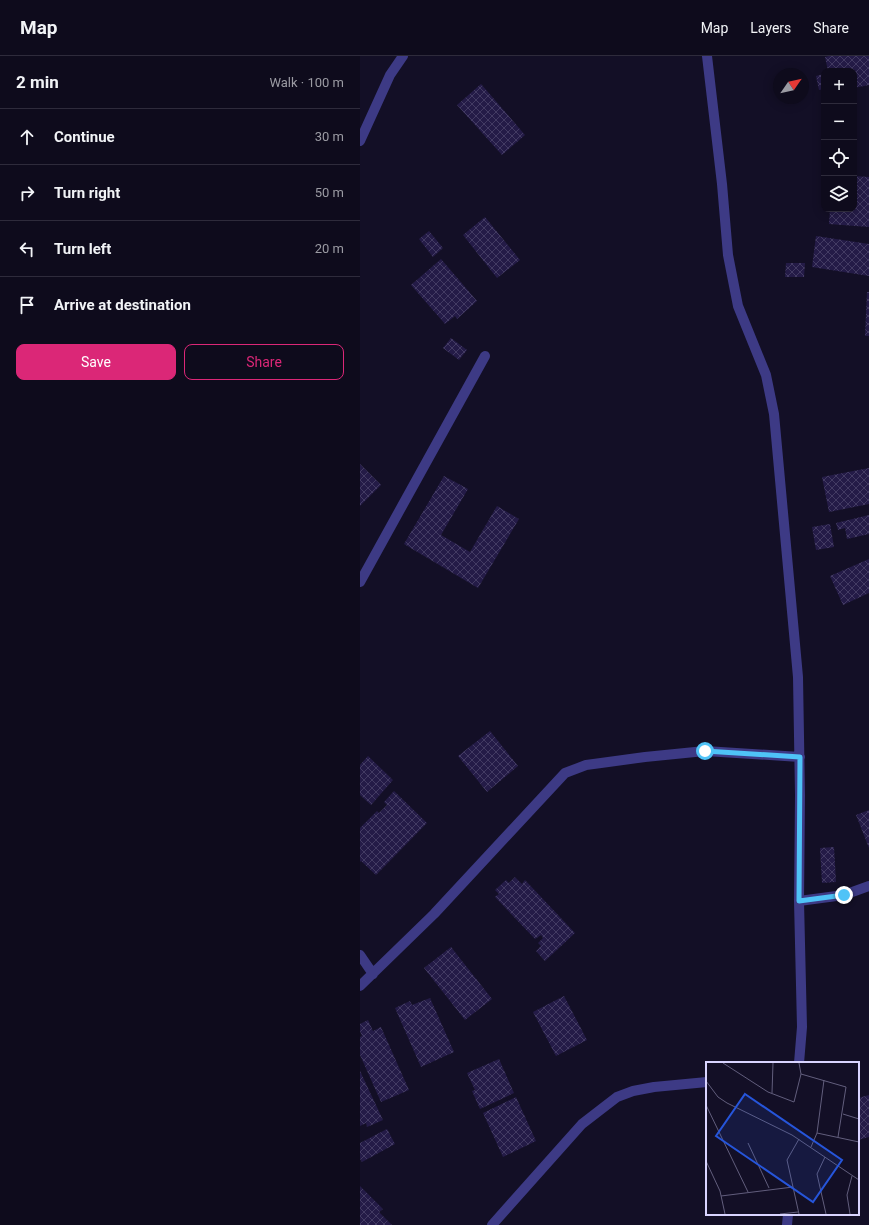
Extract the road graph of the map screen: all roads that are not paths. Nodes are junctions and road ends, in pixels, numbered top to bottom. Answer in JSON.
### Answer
{"nodes":[{"id":1,"x":403,"y":56,"type":"edge"},
{"id":2,"x":707,"y":56,"type":"edge"},
{"id":3,"x":360,"y":141,"type":"edge"},
{"id":4,"x":484,"y":356,"type":"dead end"},
{"id":5,"x":360,"y":582,"type":"edge"},
{"id":6,"x":800,"y":757,"type":"junction"},
{"id":7,"x":869,"y":886,"type":"edge"},
{"id":8,"x":799,"y":901,"type":"junction"},
{"id":9,"x":360,"y":955,"type":"edge"},
{"id":10,"x":373,"y":974,"type":"junction"},
{"id":11,"x":360,"y":986,"type":"edge"},
{"id":12,"x":799,"y":1062,"type":"edge"},
{"id":13,"x":706,"y":1082,"type":"edge"},
{"id":14,"x":788,"y":1215,"type":"edge"},
{"id":15,"x":492,"y":1225,"type":"edge"},
{"id":16,"x":787,"y":1225,"type":"edge"}],
"edges":[{"from":1,"to":3,"type":"street"},
{"from":2,"to":6,"type":"street"},
{"from":4,"to":5,"type":"street"},
{"from":6,"to":8,"type":"street"},
{"from":6,"to":10,"type":"street"},
{"from":7,"to":8,"type":"street"},
{"from":8,"to":12,"type":"street"},
{"from":9,"to":10,"type":"street"},
{"from":10,"to":11,"type":"street"},
{"from":13,"to":15,"type":"street"},
{"from":14,"to":16,"type":"street"}]}
